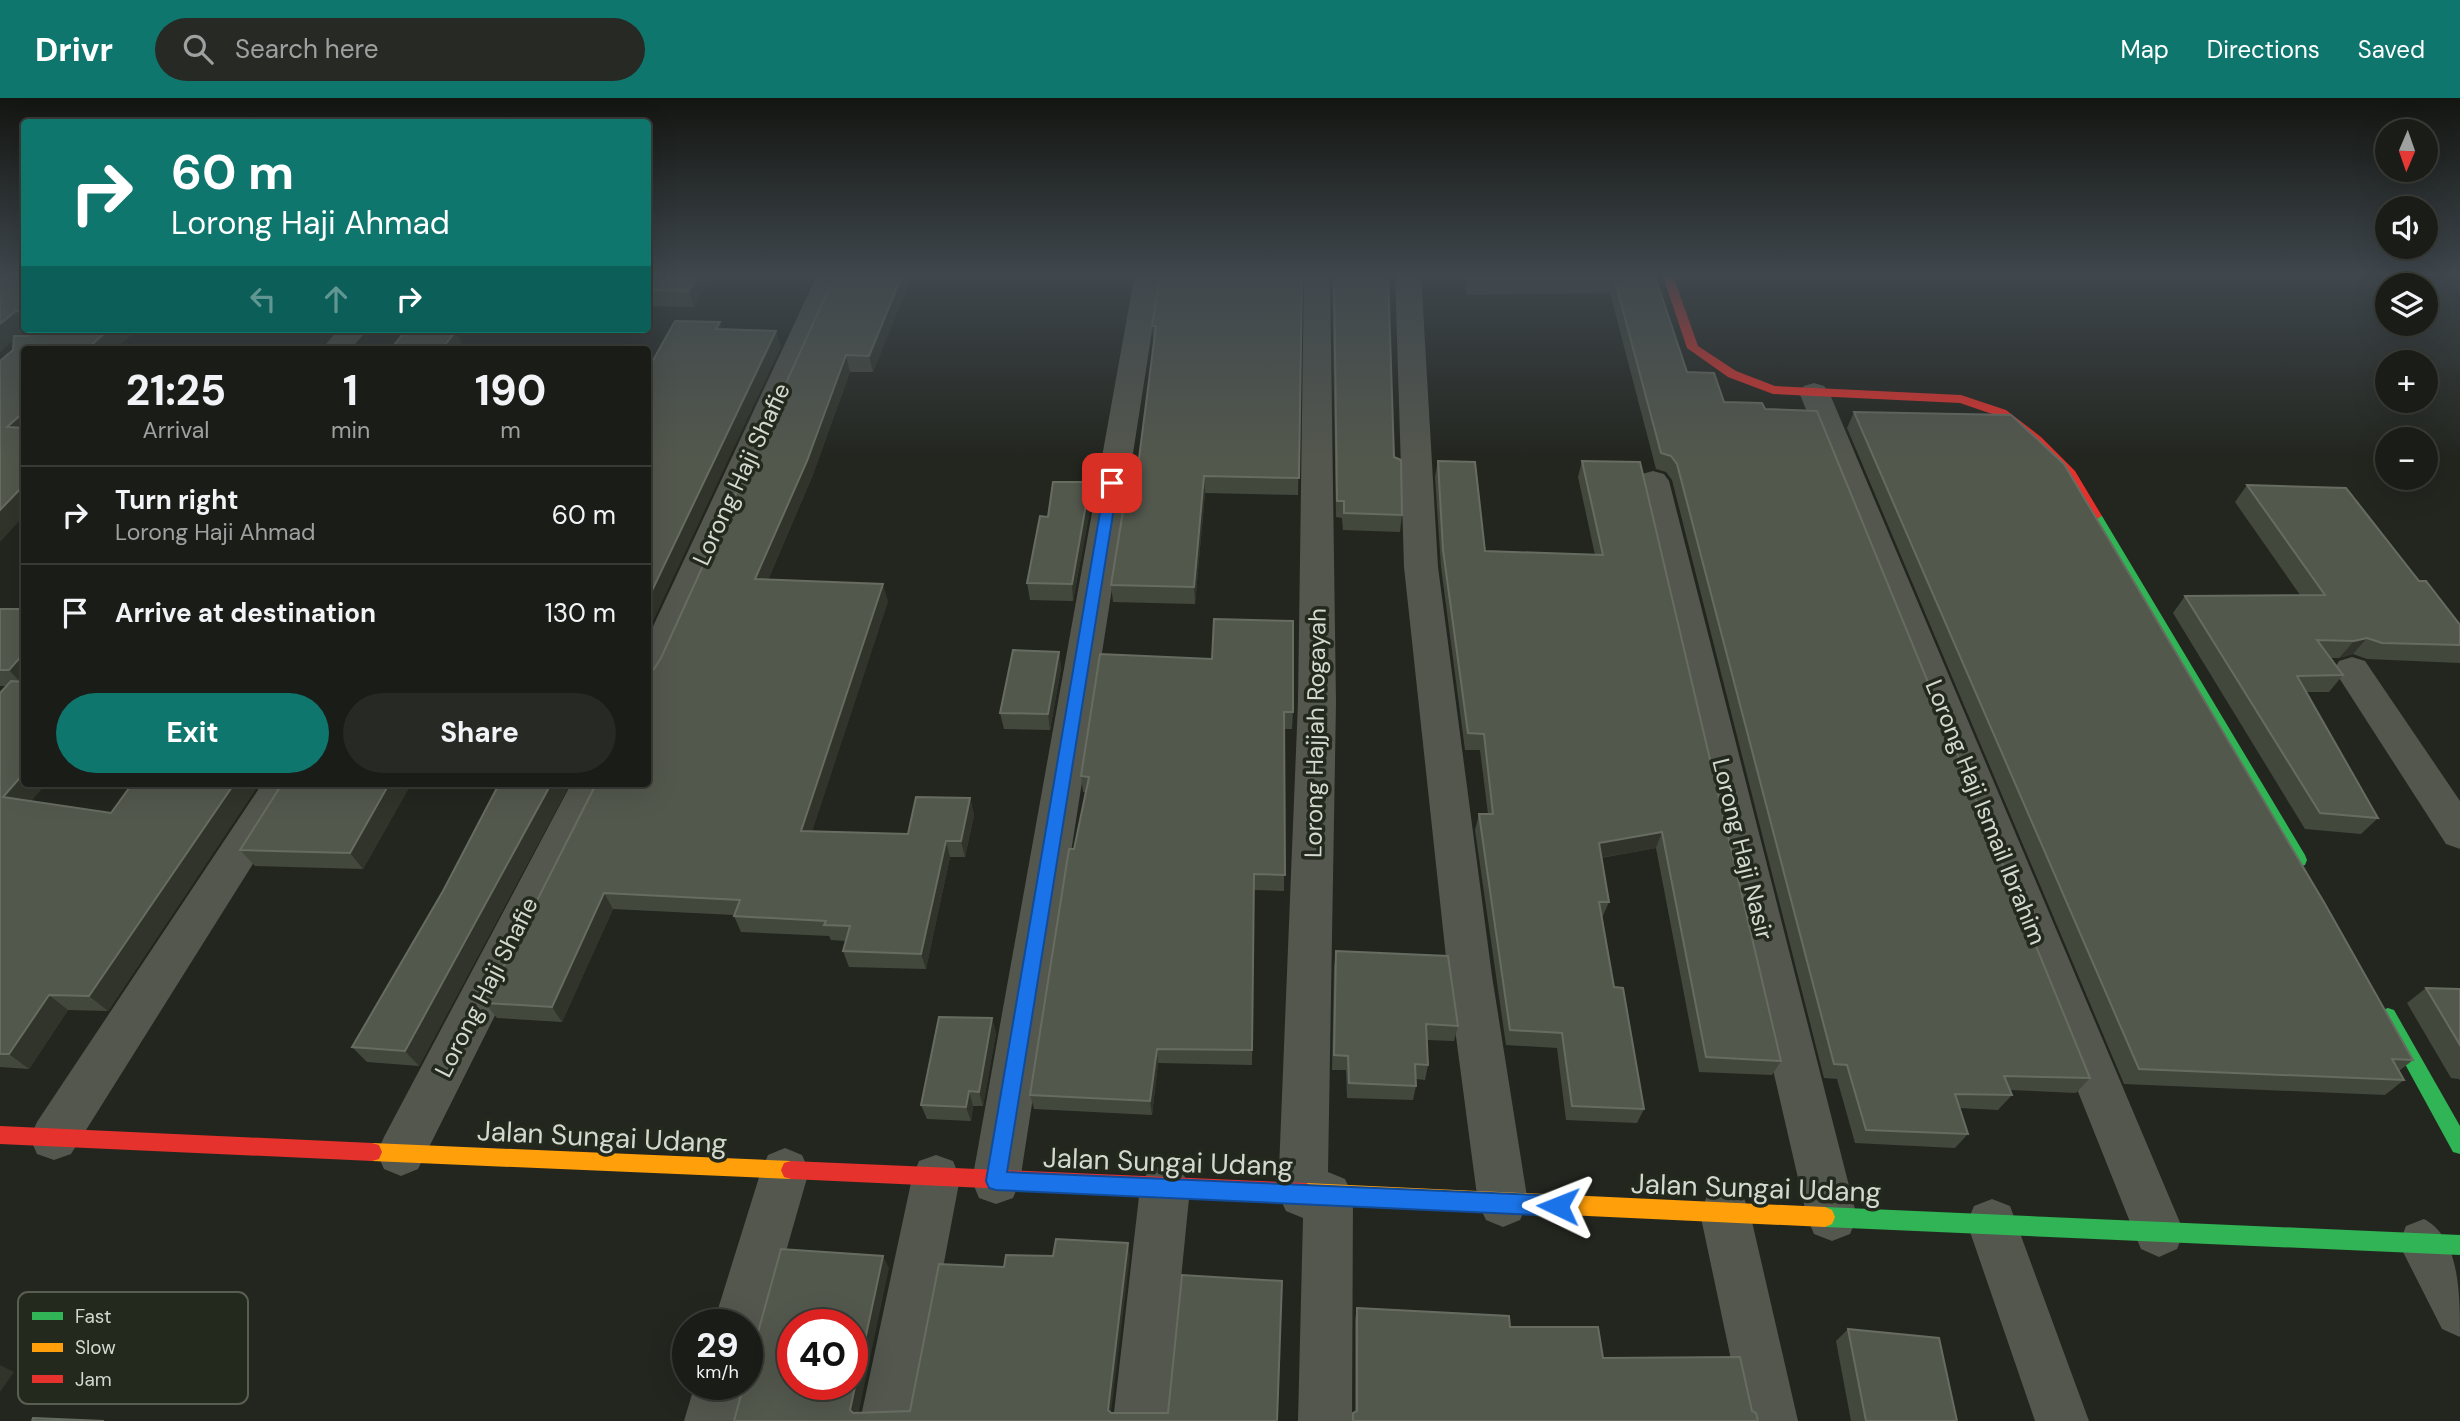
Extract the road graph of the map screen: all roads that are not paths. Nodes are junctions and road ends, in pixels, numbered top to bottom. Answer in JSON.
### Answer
{"nodes":[{"id":1,"x":804,"y":335,"type":"edge"},
{"id":2,"x":1138,"y":335,"type":"edge"},
{"id":3,"x":1317,"y":335,"type":"edge"},
{"id":4,"x":1411,"y":335,"type":"edge"},
{"id":5,"x":1688,"y":335,"type":"edge"},
{"id":6,"x":1814,"y":392,"type":"junction"},
{"id":7,"x":1653,"y":481,"type":"dead end"},
{"id":8,"x":651,"y":668,"type":"edge"},
{"id":9,"x":2352,"y":670,"type":"dead end"},
{"id":10,"x":281,"y":787,"type":"edge"},
{"id":11,"x":589,"y":787,"type":"edge"},
{"id":12,"x":2460,"y":833,"type":"edge"},
{"id":13,"x":2305,"y":870,"type":"edge"},
{"id":14,"x":2379,"y":1002,"type":"edge"},
{"id":15,"x":0,"y":1136,"type":"edge"},
{"id":16,"x":54,"y":1138,"type":"junction"},
{"id":17,"x":2460,"y":1145,"type":"edge"},
{"id":18,"x":401,"y":1153,"type":"junction"},
{"id":19,"x":785,"y":1171,"type":"junction"},
{"id":20,"x":936,"y":1178,"type":"junction"},
{"id":21,"x":996,"y":1181,"type":"junction"},
{"id":22,"x":1165,"y":1188,"type":"junction"},
{"id":23,"x":1316,"y":1195,"type":"junction"},
{"id":24,"x":1503,"y":1203,"type":"junction"},
{"id":25,"x":1726,"y":1213,"type":"junction"},
{"id":26,"x":1832,"y":1217,"type":"junction"},
{"id":27,"x":1992,"y":1223,"type":"junction"},
{"id":28,"x":2159,"y":1232,"type":"junction"},
{"id":29,"x":2442,"y":1245,"type":"edge"},
{"id":30,"x":744,"y":1309,"type":"edge"},
{"id":31,"x":2460,"y":1311,"type":"edge"},
{"id":32,"x":717,"y":1400,"type":"edge"},
{"id":33,"x":711,"y":1421,"type":"edge"},
{"id":34,"x":887,"y":1421,"type":"edge"},
{"id":35,"x":1140,"y":1421,"type":"edge"},
{"id":36,"x":1325,"y":1421,"type":"edge"},
{"id":37,"x":1771,"y":1421,"type":"edge"},
{"id":38,"x":2062,"y":1421,"type":"edge"}],
"edges":[{"from":1,"to":8,"type":"street","name":"Lorong Haji Shafie"},
{"from":2,"to":21,"type":"street"},
{"from":3,"to":23,"type":"street","name":"Lorong Hajjah Rogayah"},
{"from":4,"to":24,"type":"street"},
{"from":5,"to":6,"type":"street"},
{"from":6,"to":13,"type":"street"},
{"from":6,"to":28,"type":"street","name":"Lorong Haji Ismail Ibrahim"},
{"from":7,"to":26,"type":"street","name":"Lorong Haji Nasir"},
{"from":9,"to":12,"type":"street"},
{"from":10,"to":16,"type":"street"},
{"from":11,"to":18,"type":"street","name":"Lorong Haji Shafie"},
{"from":14,"to":17,"type":"street"},
{"from":15,"to":16,"type":"street","name":"Jalan Sungai Udang"},
{"from":16,"to":18,"type":"street","name":"Jalan Sungai Udang"},
{"from":18,"to":19,"type":"street","name":"Jalan Sungai Udang"},
{"from":19,"to":20,"type":"street","name":"Jalan Sungai Udang"},
{"from":19,"to":30,"type":"street"},
{"from":20,"to":21,"type":"street","name":"Jalan Sungai Udang"},
{"from":20,"to":34,"type":"street"},
{"from":21,"to":22,"type":"street","name":"Jalan Sungai Udang"},
{"from":22,"to":23,"type":"street","name":"Jalan Sungai Udang"},
{"from":22,"to":35,"type":"street"},
{"from":23,"to":24,"type":"street","name":"Jalan Sungai Udang"},
{"from":23,"to":36,"type":"street","name":"Lorong Hajjah Rogayah"},
{"from":24,"to":25,"type":"street","name":"Jalan Sungai Udang"},
{"from":25,"to":26,"type":"street","name":"Jalan Sungai Udang"},
{"from":25,"to":37,"type":"street"},
{"from":26,"to":27,"type":"street","name":"Jalan Sungai Udang"},
{"from":27,"to":28,"type":"street","name":"Jalan Sungai Udang"},
{"from":27,"to":38,"type":"street"},
{"from":28,"to":29,"type":"street","name":"Jalan Sungai Udang"},
{"from":29,"to":31,"type":"street"},
{"from":32,"to":33,"type":"street"}]}
